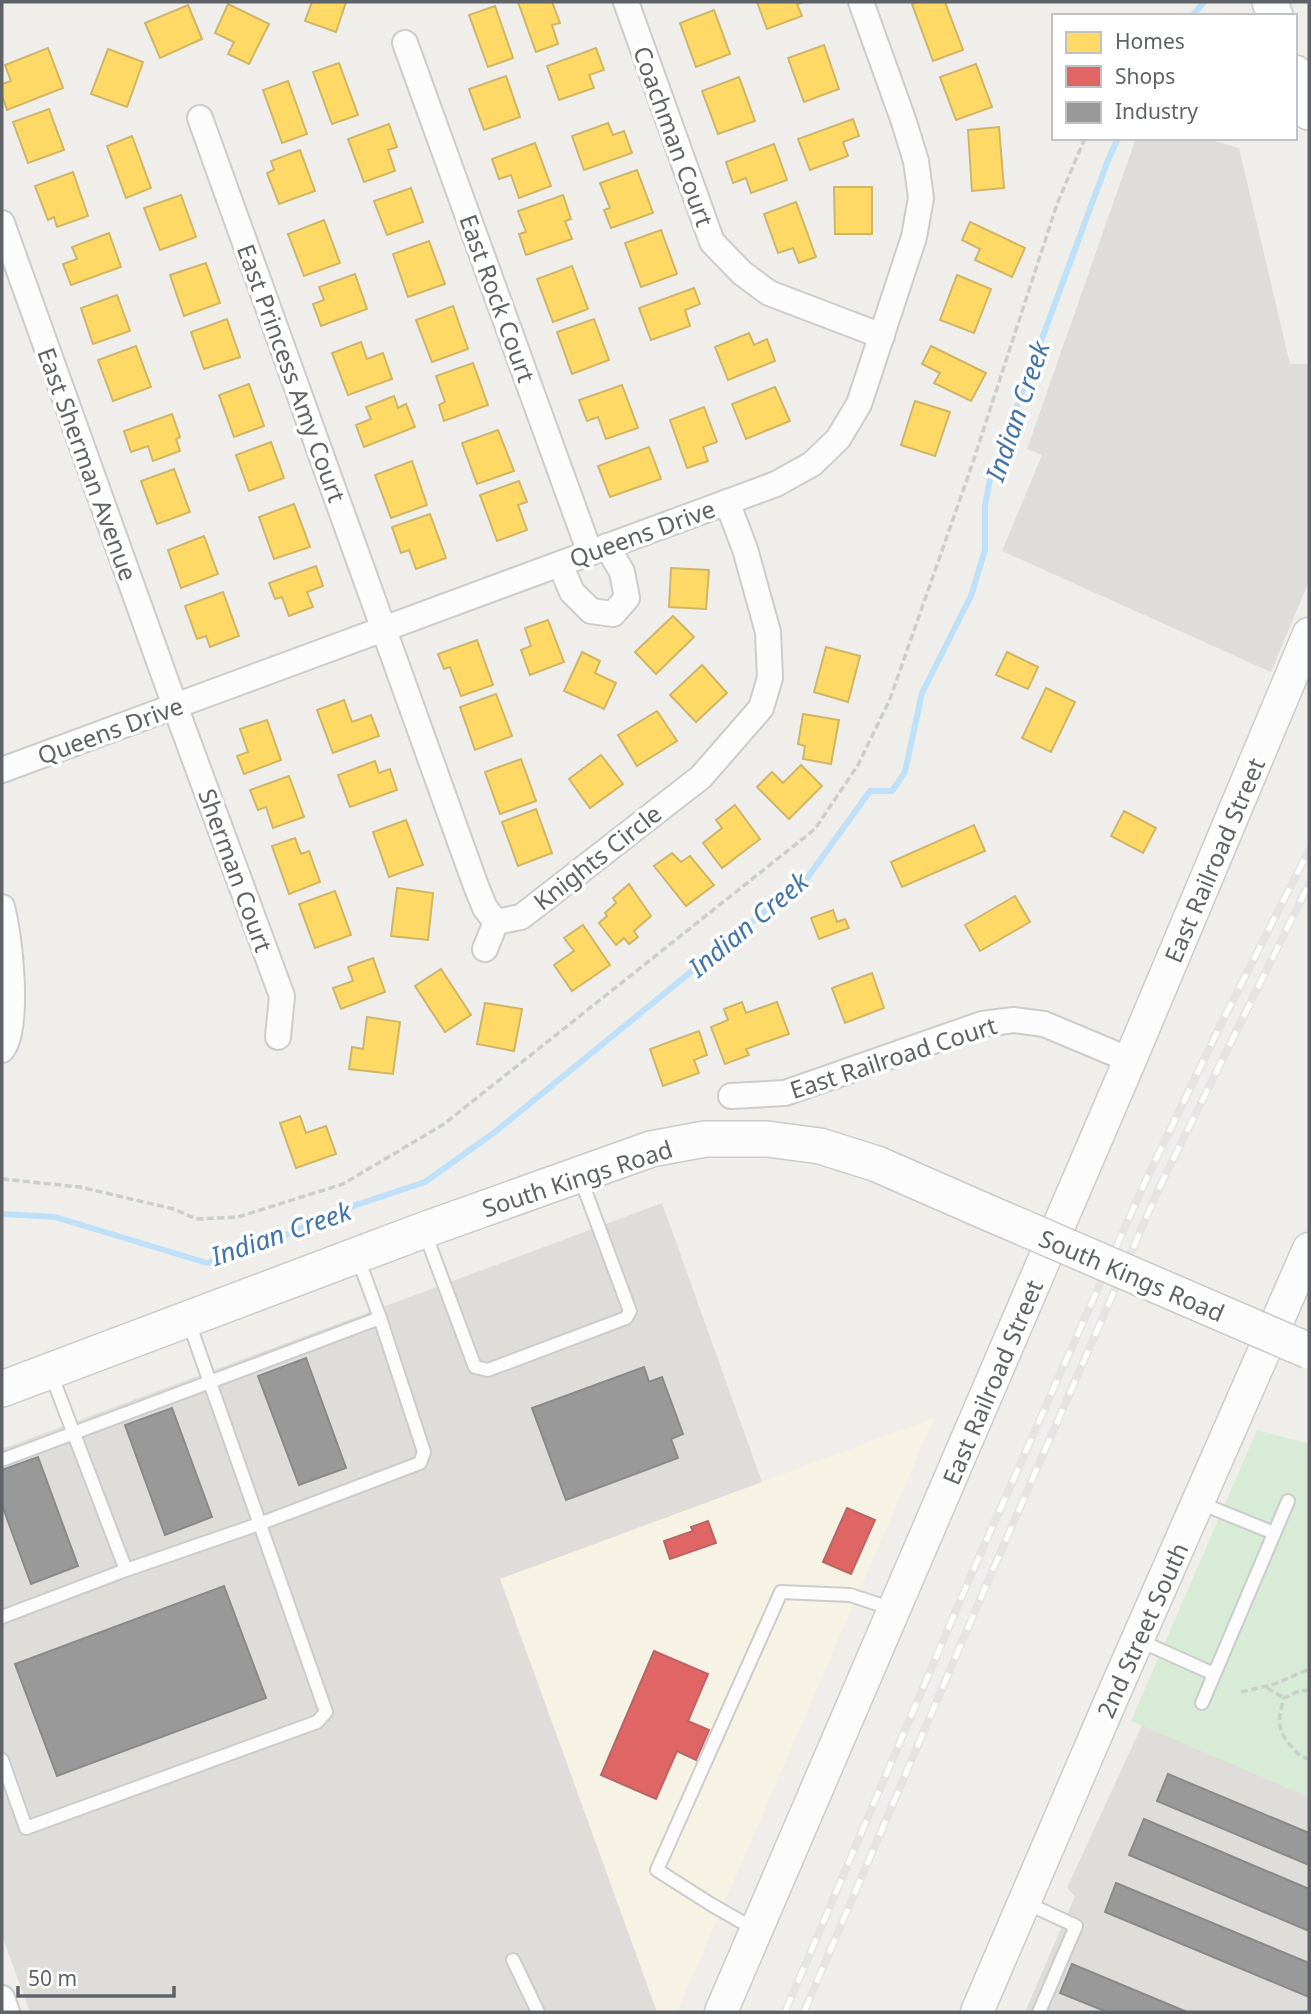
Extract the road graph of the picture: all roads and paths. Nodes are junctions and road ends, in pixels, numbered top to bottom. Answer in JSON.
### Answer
{"nodes":[{"id":1,"x":626,"y":2,"type":"edge"},
{"id":2,"x":861,"y":2,"type":"edge"},
{"id":3,"x":405,"y":43,"type":"dead end"},
{"id":4,"x":1297,"y":79,"type":"edge"},
{"id":5,"x":1309,"y":112,"type":"edge"},
{"id":6,"x":200,"y":118,"type":"dead end"},
{"id":7,"x":2,"y":223,"type":"edge"},
{"id":8,"x":882,"y":335,"type":"junction"},
{"id":9,"x":727,"y":502,"type":"junction"},
{"id":10,"x":599,"y":550,"type":"junction"},
{"id":11,"x":560,"y":564,"type":"junction"},
{"id":12,"x":384,"y":629,"type":"junction"},
{"id":13,"x":1309,"y":634,"type":"edge"},
{"id":14,"x":175,"y":706,"type":"junction"},
{"id":15,"x":2,"y":770,"type":"edge"},
{"id":16,"x":2,"y":907,"type":"edge"},
{"id":17,"x":496,"y":922,"type":"junction"},
{"id":18,"x":485,"y":949,"type":"dead end"},
{"id":19,"x":278,"y":1037,"type":"dead end"},
{"id":20,"x":2,"y":1050,"type":"edge"},
{"id":21,"x":1130,"y":1060,"type":"junction"},
{"id":22,"x":732,"y":1096,"type":"dead end"},
{"id":23,"x":578,"y":1173,"type":"junction"},
{"id":24,"x":424,"y":1230,"type":"junction"},
{"id":25,"x":1309,"y":1249,"type":"edge"},
{"id":26,"x":357,"y":1256,"type":"junction"},
{"id":27,"x":380,"y":1318,"type":"junction"},
{"id":28,"x":188,"y":1320,"type":"junction"},
{"id":29,"x":1309,"y":1351,"type":"edge"},
{"id":30,"x":50,"y":1371,"type":"junction"},
{"id":31,"x":210,"y":1382,"type":"junction"},
{"id":32,"x":2,"y":1389,"type":"edge"},
{"id":33,"x":72,"y":1433,"type":"junction"},
{"id":34,"x":2,"y":1460,"type":"edge"},
{"id":35,"x":1287,"y":1501,"type":"dead end"},
{"id":36,"x":1198,"y":1503,"type":"junction"},
{"id":37,"x":259,"y":1524,"type":"junction"},
{"id":38,"x":1274,"y":1533,"type":"junction"},
{"id":39,"x":126,"y":1570,"type":"junction"},
{"id":40,"x":894,"y":1609,"type":"junction"},
{"id":41,"x":2,"y":1617,"type":"edge"},
{"id":42,"x":1138,"y":1640,"type":"junction"},
{"id":43,"x":1309,"y":1669,"type":"edge"},
{"id":44,"x":1214,"y":1674,"type":"junction"},
{"id":45,"x":1265,"y":1686,"type":"junction"},
{"id":46,"x":1309,"y":1690,"type":"edge"},
{"id":47,"x":1241,"y":1692,"type":"dead end"},
{"id":48,"x":1284,"y":1698,"type":"junction"},
{"id":49,"x":1202,"y":1703,"type":"dead end"},
{"id":50,"x":1309,"y":1759,"type":"edge"},
{"id":51,"x":2,"y":1760,"type":"edge"},
{"id":52,"x":1024,"y":1902,"type":"junction"},
{"id":53,"x":756,"y":1930,"type":"junction"},
{"id":54,"x":513,"y":1960,"type":"dead end"},
{"id":55,"x":2,"y":1998,"type":"edge"},
{"id":56,"x":7,"y":2012,"type":"edge"},
{"id":57,"x":538,"y":2012,"type":"edge"},
{"id":58,"x":721,"y":2012,"type":"edge"},
{"id":59,"x":977,"y":2012,"type":"edge"},
{"id":60,"x":1039,"y":2012,"type":"edge"}],
"edges":[{"from":1,"to":8,"type":"street","name":"Coachman Court"},
{"from":2,"to":8,"type":"street","name":"Queens Drive"},
{"from":3,"to":10,"type":"street","name":"East Rock Court"},
{"from":4,"to":5,"type":"main road"},
{"from":6,"to":12,"type":"street","name":"East Princess Amy Court"},
{"from":7,"to":14,"type":"street","name":"East Sherman Avenue"},
{"from":8,"to":9,"type":"street","name":"Queens Drive"},
{"from":9,"to":10,"type":"street","name":"Queens Drive"},
{"from":9,"to":17,"type":"street","name":"Knights Circle"},
{"from":10,"to":11,"type":"street","name":"Queens Drive"},
{"from":10,"to":11,"type":"street"},
{"from":11,"to":12,"type":"street","name":"Queens Drive"},
{"from":12,"to":14,"type":"street","name":"Queens Drive"},
{"from":12,"to":17,"type":"street"},
{"from":13,"to":21,"type":"street","name":"East Railroad Street"},
{"from":14,"to":15,"type":"street","name":"Queens Drive"},
{"from":14,"to":19,"type":"street","name":"Sherman Court"},
{"from":16,"to":20,"type":"street"},
{"from":17,"to":18,"type":"street"},
{"from":21,"to":22,"type":"street","name":"East Railroad Court"},
{"from":21,"to":40,"type":"street","name":"East Railroad Street"},
{"from":23,"to":24,"type":"main road","name":"South Kings Road"},
{"from":23,"to":24,"type":"lane"},
{"from":23,"to":29,"type":"main road","name":"South Kings Road","bridge":true},
{"from":24,"to":26,"type":"main road","name":"South Kings Road"},
{"from":25,"to":36,"type":"street","name":"2nd Street South"},
{"from":26,"to":27,"type":"lane"},
{"from":26,"to":28,"type":"main road","name":"South Kings Road"},
{"from":27,"to":31,"type":"lane"},
{"from":27,"to":37,"type":"lane"},
{"from":28,"to":30,"type":"main road","name":"South Kings Road"},
{"from":28,"to":31,"type":"lane"},
{"from":30,"to":32,"type":"main road","name":"South Kings Road"},
{"from":30,"to":33,"type":"lane"},
{"from":31,"to":33,"type":"lane"},
{"from":31,"to":37,"type":"lane"},
{"from":33,"to":34,"type":"lane"},
{"from":33,"to":39,"type":"lane"},
{"from":35,"to":38,"type":"lane"},
{"from":36,"to":38,"type":"lane"},
{"from":36,"to":42,"type":"street","name":"2nd Street South"},
{"from":37,"to":39,"type":"lane"},
{"from":37,"to":51,"type":"lane"},
{"from":38,"to":44,"type":"lane"},
{"from":39,"to":41,"type":"lane"},
{"from":40,"to":53,"type":"street","name":"East Railroad Street"},
{"from":40,"to":53,"type":"lane"},
{"from":42,"to":44,"type":"lane"},
{"from":42,"to":52,"type":"street","name":"2nd Street South"},
{"from":43,"to":45,"type":"path"},
{"from":44,"to":49,"type":"lane"},
{"from":45,"to":47,"type":"path"},
{"from":45,"to":48,"type":"path"},
{"from":46,"to":48,"type":"path"},
{"from":48,"to":50,"type":"path"},
{"from":52,"to":59,"type":"street","name":"2nd Street South"},
{"from":52,"to":60,"type":"lane"},
{"from":53,"to":58,"type":"street","name":"East Railroad Street"},
{"from":54,"to":57,"type":"lane"},
{"from":55,"to":56,"type":"street"}]}
